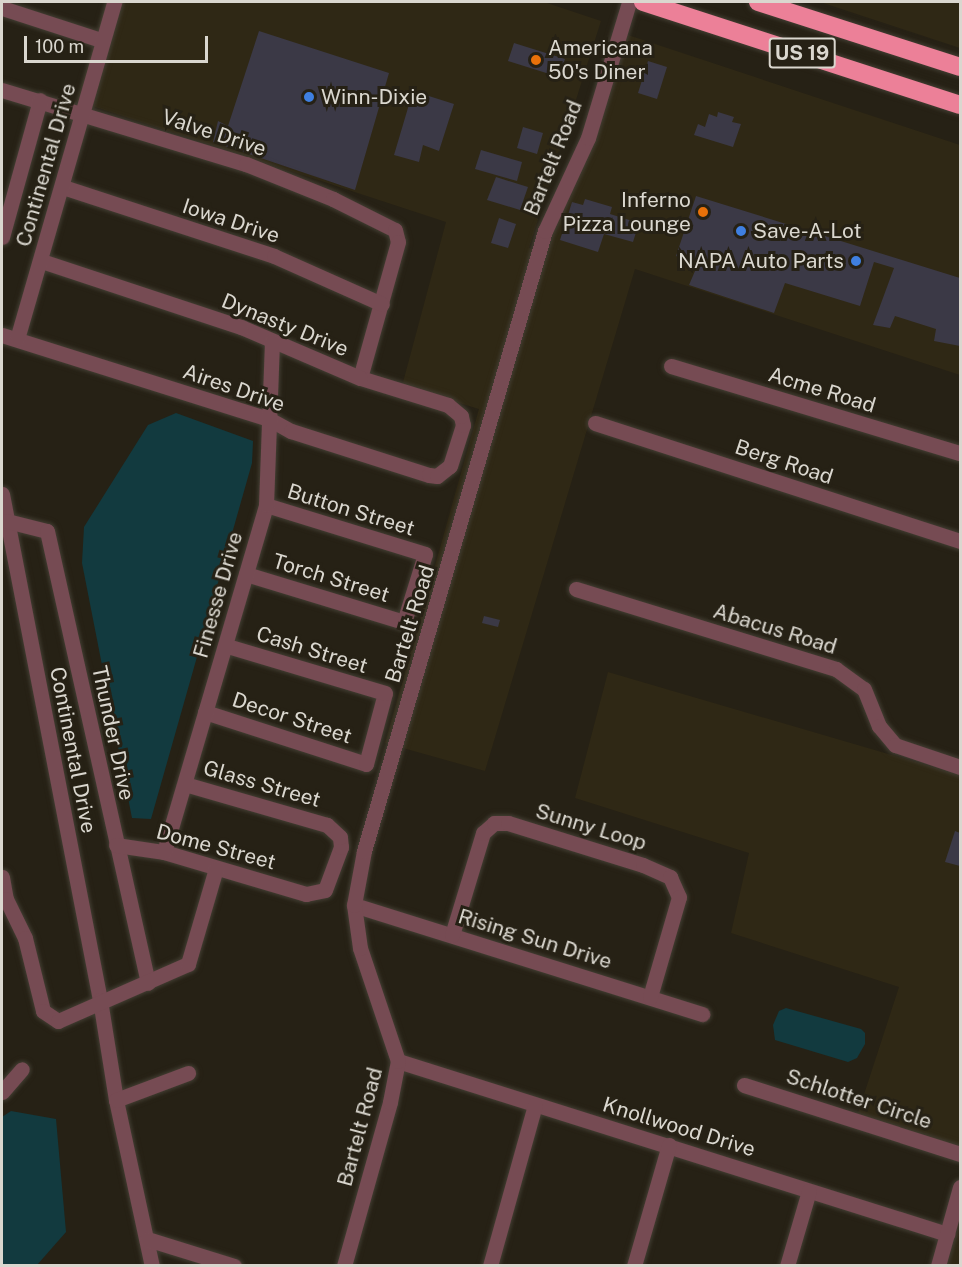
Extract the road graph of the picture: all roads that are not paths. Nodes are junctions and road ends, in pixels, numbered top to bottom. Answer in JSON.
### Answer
{"nodes":[{"id":1,"x":114,"y":2,"type":"edge"},
{"id":2,"x":629,"y":2,"type":"edge"},
{"id":3,"x":643,"y":2,"type":"edge"},
{"id":4,"x":758,"y":2,"type":"edge"},
{"id":5,"x":2,"y":8,"type":"edge"},
{"id":6,"x":101,"y":40,"type":"junction"},
{"id":7,"x":960,"y":67,"type":"edge"},
{"id":8,"x":2,"y":90,"type":"edge"},
{"id":9,"x":40,"y":100,"type":"junction"},
{"id":10,"x":960,"y":105,"type":"edge"},
{"id":11,"x":82,"y":112,"type":"junction"},
{"id":12,"x":63,"y":187,"type":"junction"},
{"id":13,"x":2,"y":237,"type":"edge"},
{"id":14,"x":40,"y":261,"type":"junction"},
{"id":15,"x":382,"y":304,"type":"junction"},
{"id":16,"x":6,"y":337,"type":"edge"},
{"id":17,"x":272,"y":341,"type":"junction"},
{"id":18,"x":671,"y":366,"type":"dead end"},
{"id":19,"x":360,"y":378,"type":"junction"},
{"id":20,"x":269,"y":418,"type":"junction"},
{"id":21,"x":596,"y":423,"type":"dead end"},
{"id":22,"x":960,"y":453,"type":"edge"},
{"id":23,"x":450,"y":466,"type":"joint"},
{"id":24,"x":266,"y":505,"type":"junction"},
{"id":25,"x":4,"y":507,"type":"edge"},
{"id":26,"x":960,"y":541,"type":"edge"},
{"id":27,"x":246,"y":574,"type":"junction"},
{"id":28,"x":576,"y":589,"type":"dead end"},
{"id":29,"x":404,"y":622,"type":"joint"},
{"id":30,"x":227,"y":646,"type":"junction"},
{"id":31,"x":205,"y":712,"type":"junction"},
{"id":32,"x":366,"y":764,"type":"joint"},
{"id":33,"x":960,"y":767,"type":"edge"},
{"id":34,"x":185,"y":784,"type":"junction"},
{"id":35,"x":116,"y":845,"type":"junction"},
{"id":36,"x":164,"y":852,"type":"junction"},
{"id":37,"x":216,"y":868,"type":"junction"},
{"id":38,"x":2,"y":877,"type":"edge"},
{"id":39,"x":306,"y":894,"type":"joint"},
{"id":40,"x":354,"y":905,"type":"junction"},
{"id":41,"x":452,"y":935,"type":"junction"},
{"id":42,"x":148,"y":983,"type":"junction"},
{"id":43,"x":650,"y":997,"type":"junction"},
{"id":44,"x":100,"y":1000,"type":"junction"},
{"id":45,"x":702,"y":1014,"type":"dead end"},
{"id":46,"x":398,"y":1060,"type":"junction"},
{"id":47,"x":22,"y":1069,"type":"dead end"},
{"id":48,"x":188,"y":1073,"type":"dead end"},
{"id":49,"x":744,"y":1085,"type":"dead end"},
{"id":50,"x":2,"y":1092,"type":"edge"},
{"id":51,"x":116,"y":1100,"type":"junction"},
{"id":52,"x":536,"y":1104,"type":"junction"},
{"id":53,"x":669,"y":1145,"type":"junction"},
{"id":54,"x":960,"y":1154,"type":"edge"},
{"id":55,"x":960,"y":1187,"type":"edge"},
{"id":56,"x":809,"y":1191,"type":"junction"},
{"id":57,"x":947,"y":1233,"type":"junction"},
{"id":58,"x":147,"y":1239,"type":"junction"},
{"id":59,"x":152,"y":1266,"type":"edge"},
{"id":60,"x":234,"y":1266,"type":"edge"},
{"id":61,"x":344,"y":1266,"type":"edge"},
{"id":62,"x":490,"y":1266,"type":"edge"},
{"id":63,"x":634,"y":1266,"type":"edge"},
{"id":64,"x":787,"y":1266,"type":"edge"},
{"id":65,"x":938,"y":1266,"type":"edge"}],
"edges":[{"from":1,"to":6,"type":"street","name":"Continental Drive"},
{"from":2,"to":40,"type":"street","name":"Bartelt Road"},
{"from":3,"to":10,"type":"highway","number":"US 19"},
{"from":4,"to":7,"type":"highway","number":"US 19"},
{"from":5,"to":6,"type":"street"},
{"from":6,"to":11,"type":"street","name":"Continental Drive"},
{"from":8,"to":9,"type":"street","name":"Valve Drive"},
{"from":9,"to":11,"type":"street","name":"Valve Drive"},
{"from":9,"to":13,"type":"street"},
{"from":11,"to":12,"type":"street","name":"Continental Drive"},
{"from":11,"to":15,"type":"street","name":"Valve Drive"},
{"from":12,"to":14,"type":"street","name":"Continental Drive"},
{"from":12,"to":15,"type":"street","name":"Iowa Drive"},
{"from":14,"to":16,"type":"street","name":"Continental Drive"},
{"from":14,"to":17,"type":"street","name":"Dynasty Drive"},
{"from":15,"to":19,"type":"street"},
{"from":16,"to":20,"type":"street","name":"Aires Drive"},
{"from":17,"to":19,"type":"street","name":"Dynasty Drive"},
{"from":17,"to":20,"type":"street","name":"Finesse Drive"},
{"from":18,"to":22,"type":"street","name":"Acme Road"},
{"from":19,"to":23,"type":"street","name":"Dynasty Drive"},
{"from":20,"to":23,"type":"street","name":"Aires Drive"},
{"from":20,"to":24,"type":"street","name":"Finesse Drive"},
{"from":21,"to":26,"type":"street","name":"Berg Road"},
{"from":24,"to":27,"type":"street","name":"Finesse Drive"},
{"from":24,"to":29,"type":"street","name":"Button Street"},
{"from":25,"to":35,"type":"street","name":"Thunder Drive"},
{"from":25,"to":44,"type":"street","name":"Continental Drive"},
{"from":27,"to":29,"type":"street","name":"Torch Street"},
{"from":27,"to":30,"type":"street","name":"Finesse Drive"},
{"from":28,"to":33,"type":"street","name":"Abacus Road"},
{"from":30,"to":31,"type":"street","name":"Finesse Drive"},
{"from":30,"to":32,"type":"street","name":"Cash Street"},
{"from":31,"to":32,"type":"street","name":"Decor Street"},
{"from":31,"to":34,"type":"street","name":"Finesse Drive"},
{"from":34,"to":36,"type":"street","name":"Finesse Drive"},
{"from":34,"to":39,"type":"street","name":"Glass Street"},
{"from":35,"to":36,"type":"street","name":"Dome Street"},
{"from":35,"to":42,"type":"street","name":"Thunder Drive"},
{"from":36,"to":37,"type":"street","name":"Dome Street"},
{"from":37,"to":39,"type":"street","name":"Dome Street"},
{"from":37,"to":42,"type":"street"},
{"from":38,"to":44,"type":"street"},
{"from":40,"to":41,"type":"street","name":"Rising Sun Drive"},
{"from":40,"to":46,"type":"street","name":"Bartelt Road"},
{"from":41,"to":43,"type":"street","name":"Rising Sun Drive"},
{"from":41,"to":43,"type":"street","name":"Sunny Loop"},
{"from":42,"to":44,"type":"street"},
{"from":43,"to":45,"type":"street","name":"Rising Sun Drive"},
{"from":44,"to":51,"type":"street","name":"Continental Drive"},
{"from":46,"to":52,"type":"street","name":"Knollwood Drive"},
{"from":46,"to":61,"type":"street","name":"Bartelt Road"},
{"from":47,"to":50,"type":"street"},
{"from":48,"to":51,"type":"street"},
{"from":49,"to":54,"type":"street","name":"Schlotter Circle"},
{"from":51,"to":58,"type":"street","name":"Continental Drive"},
{"from":52,"to":53,"type":"street","name":"Knollwood Drive"},
{"from":52,"to":62,"type":"street"},
{"from":53,"to":56,"type":"street","name":"Knollwood Drive"},
{"from":53,"to":63,"type":"street"},
{"from":55,"to":57,"type":"street"},
{"from":56,"to":57,"type":"street","name":"Knollwood Drive"},
{"from":56,"to":64,"type":"street"},
{"from":57,"to":65,"type":"street"},
{"from":58,"to":59,"type":"street","name":"Continental Drive"},
{"from":58,"to":60,"type":"street"}]}
